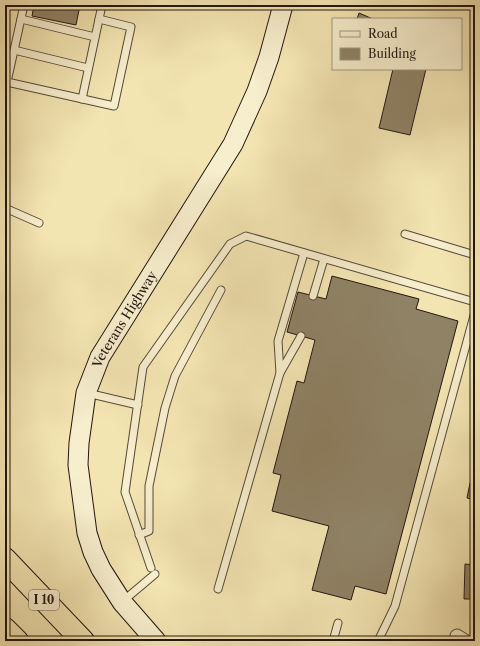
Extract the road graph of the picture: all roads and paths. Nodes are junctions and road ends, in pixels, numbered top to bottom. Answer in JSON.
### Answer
{"nodes":[{"id":1,"x":24,"y":5,"type":"edge"},
{"id":2,"x":102,"y":5,"type":"edge"},
{"id":3,"x":282,"y":5,"type":"edge"},
{"id":4,"x":21,"y":19,"type":"junction"},
{"id":5,"x":99,"y":19,"type":"junction"},
{"id":6,"x":95,"y":37,"type":"junction"},
{"id":7,"x":14,"y":50,"type":"junction"},
{"id":8,"x":88,"y":68,"type":"junction"},
{"id":9,"x":82,"y":99,"type":"junction"},
{"id":10,"x":5,"y":208,"type":"edge"},
{"id":11,"x":39,"y":223,"type":"dead end"},
{"id":12,"x":405,"y":234,"type":"dead end"},
{"id":13,"x":304,"y":253,"type":"junction"},
{"id":14,"x":475,"y":255,"type":"edge"},
{"id":15,"x":324,"y":259,"type":"junction"},
{"id":16,"x":220,"y":290,"type":"dead end"},
{"id":17,"x":314,"y":296,"type":"dead end"},
{"id":18,"x":475,"y":302,"type":"edge"},
{"id":19,"x":475,"y":312,"type":"edge"},
{"id":20,"x":301,"y":336,"type":"dead end"},
{"id":21,"x":280,"y":373,"type":"junction"},
{"id":22,"x":86,"y":393,"type":"junction"},
{"id":23,"x":138,"y":405,"type":"junction"},
{"id":24,"x":139,"y":535,"type":"junction"},
{"id":25,"x":5,"y":559,"type":"edge"},
{"id":26,"x":218,"y":589,"type":"dead end"},
{"id":27,"x":122,"y":602,"type":"junction"},
{"id":28,"x":338,"y":623,"type":"dead end"},
{"id":29,"x":5,"y":629,"type":"edge"},
{"id":30,"x":17,"y":641,"type":"edge"},
{"id":31,"x":83,"y":641,"type":"edge"},
{"id":32,"x":156,"y":641,"type":"edge"},
{"id":33,"x":333,"y":641,"type":"edge"},
{"id":34,"x":378,"y":641,"type":"edge"}],
"edges":[{"from":1,"to":4,"type":"lane"},
{"from":2,"to":5,"type":"lane"},
{"from":3,"to":22,"type":"street","name":"Veterans Highway"},
{"from":4,"to":6,"type":"lane"},
{"from":4,"to":7,"type":"lane"},
{"from":5,"to":6,"type":"lane"},
{"from":5,"to":9,"type":"lane"},
{"from":6,"to":8,"type":"lane"},
{"from":7,"to":8,"type":"lane"},
{"from":7,"to":9,"type":"lane"},
{"from":8,"to":9,"type":"lane"},
{"from":10,"to":11,"type":"lane"},
{"from":12,"to":14,"type":"lane"},
{"from":13,"to":15,"type":"lane"},
{"from":13,"to":21,"type":"lane"},
{"from":13,"to":23,"type":"lane"},
{"from":15,"to":17,"type":"lane"},
{"from":15,"to":18,"type":"lane"},
{"from":16,"to":24,"type":"lane"},
{"from":19,"to":34,"type":"lane"},
{"from":20,"to":21,"type":"lane"},
{"from":21,"to":26,"type":"lane"},
{"from":22,"to":23,"type":"lane"},
{"from":22,"to":27,"type":"street","name":"Veterans Highway"},
{"from":23,"to":24,"type":"lane"},
{"from":24,"to":27,"type":"lane"},
{"from":25,"to":31,"type":"highway","number":"I 10"},
{"from":27,"to":32,"type":"street","name":"Veterans Highway"},
{"from":28,"to":33,"type":"lane"},
{"from":29,"to":30,"type":"highway"}]}
